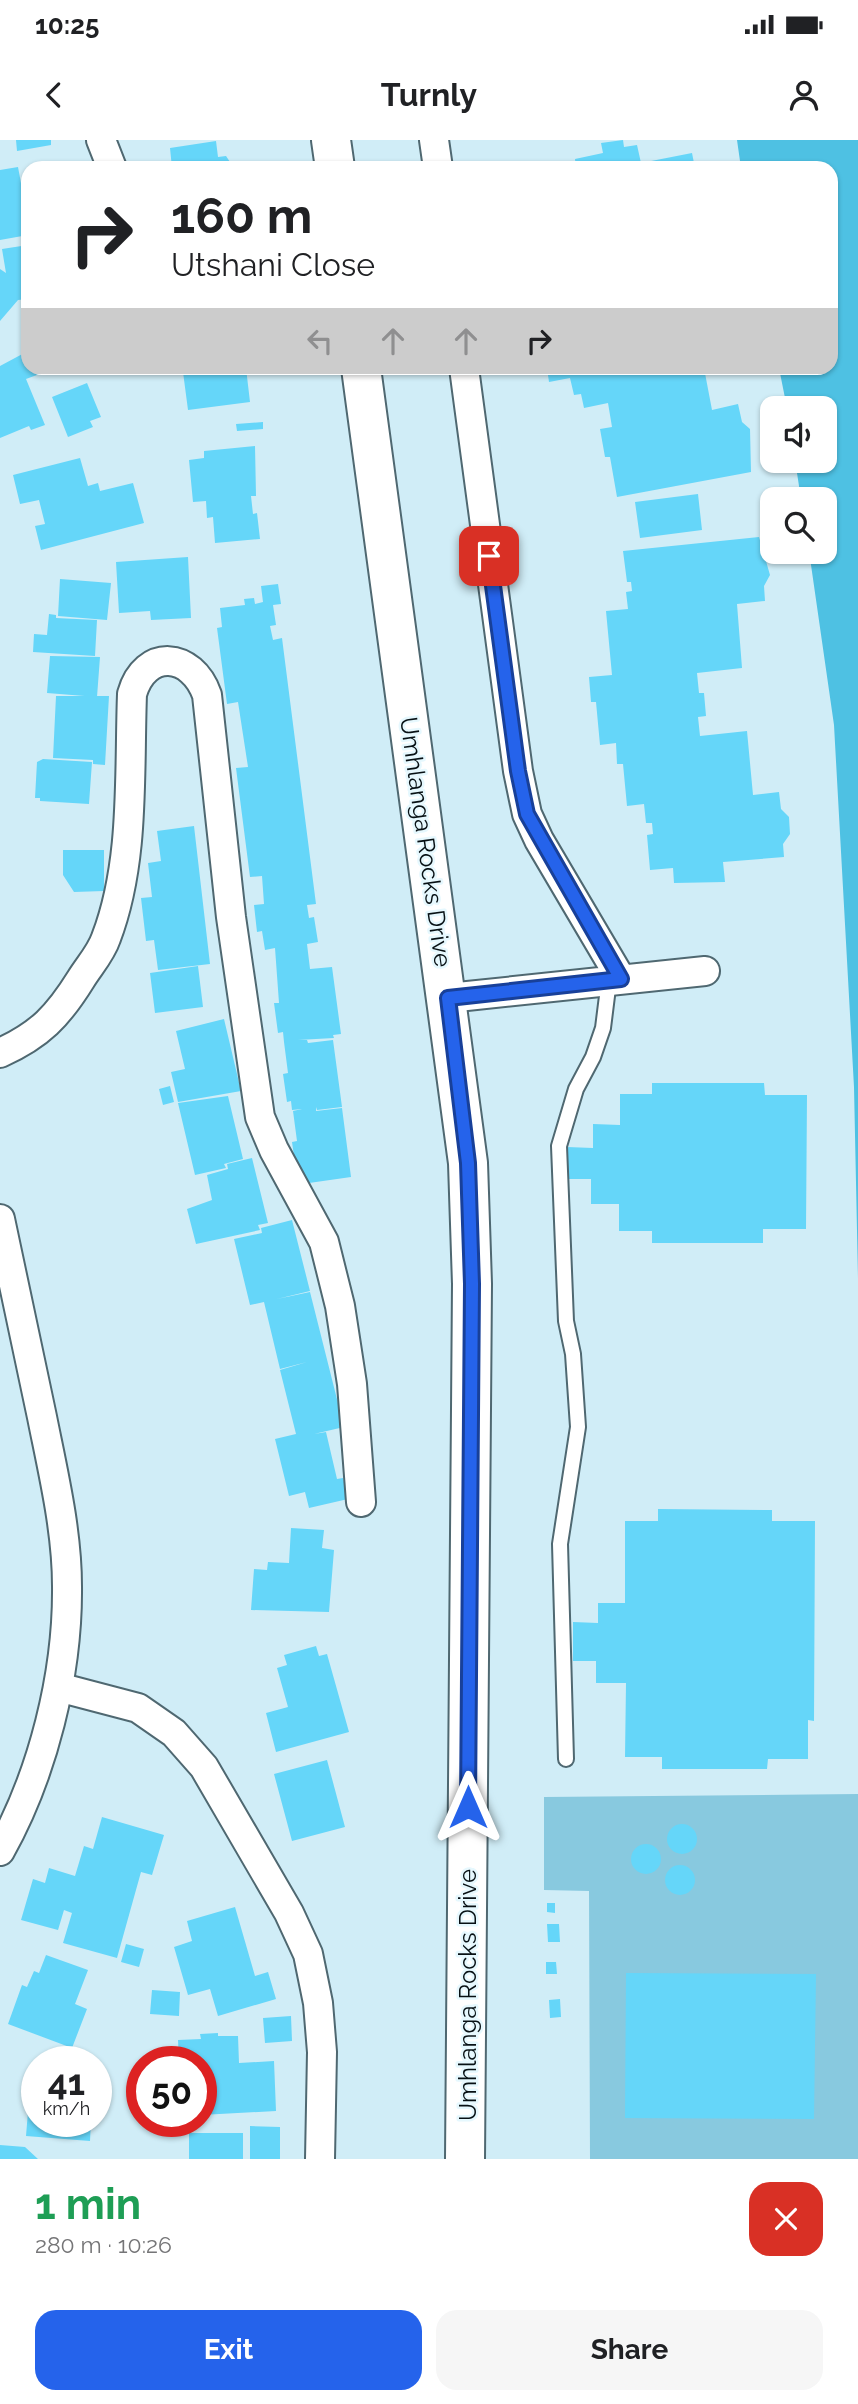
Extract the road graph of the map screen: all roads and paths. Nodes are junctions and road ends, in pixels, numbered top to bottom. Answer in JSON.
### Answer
{"nodes":[{"id":1,"x":101,"y":140,"type":"edge"},
{"id":2,"x":331,"y":140,"type":"edge"},
{"id":3,"x":108,"y":161,"type":"edge"},
{"id":4,"x":334,"y":161,"type":"edge"},
{"id":5,"x":362,"y":375,"type":"edge"},
{"id":6,"x":465,"y":375,"type":"edge"},
{"id":7,"x":705,"y":971,"type":"dead end"},
{"id":8,"x":615,"y":980,"type":"junction"},
{"id":9,"x":448,"y":998,"type":"junction"},
{"id":10,"x":0,"y":1053,"type":"edge"},
{"id":11,"x":0,"y":1219,"type":"edge"},
{"id":12,"x":361,"y":1502,"type":"dead end"},
{"id":13,"x":58,"y":1687,"type":"junction"},
{"id":14,"x":566,"y":1759,"type":"dead end"},
{"id":15,"x":0,"y":1852,"type":"edge"},
{"id":16,"x":320,"y":2159,"type":"edge"},
{"id":17,"x":465,"y":2159,"type":"edge"}],
"edges":[{"from":1,"to":3,"type":"street"},
{"from":2,"to":4,"type":"main road"},
{"from":5,"to":9,"type":"main road","name":"Umhlanga Rocks Drive"},
{"from":6,"to":8,"type":"street"},
{"from":7,"to":8,"type":"street"},
{"from":8,"to":9,"type":"street"},
{"from":8,"to":14,"type":"lane"},
{"from":9,"to":17,"type":"main road","name":"Umhlanga Rocks Drive"},
{"from":10,"to":12,"type":"street"},
{"from":11,"to":13,"type":"street"},
{"from":13,"to":15,"type":"street"},
{"from":13,"to":16,"type":"street"}]}
